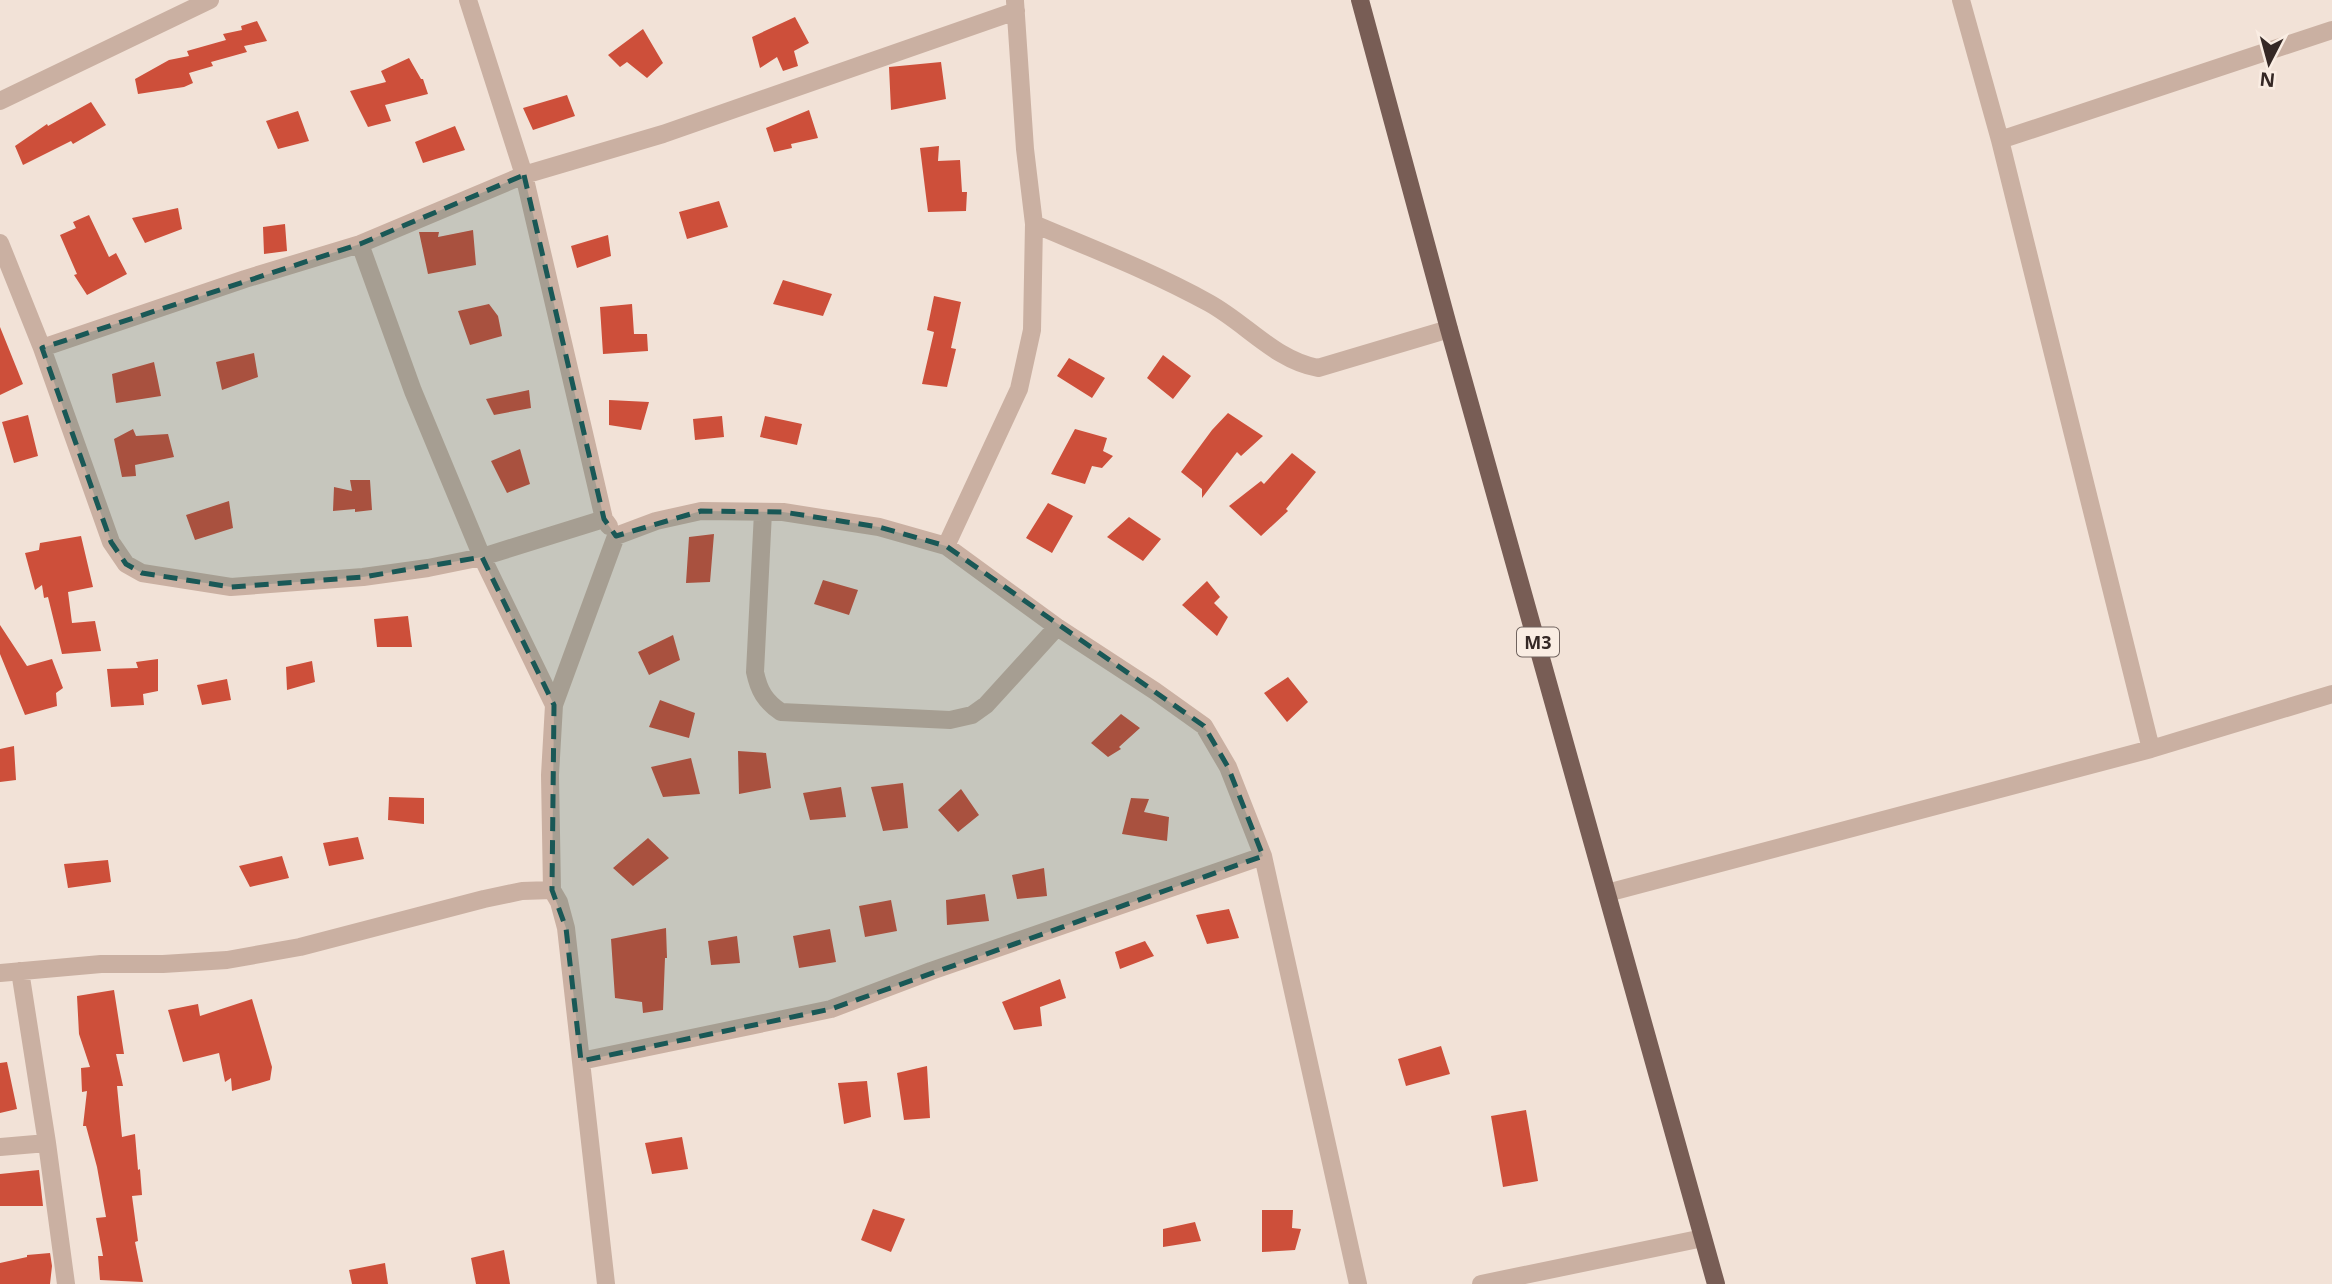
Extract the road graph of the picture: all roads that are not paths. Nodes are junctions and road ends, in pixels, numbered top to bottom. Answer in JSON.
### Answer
{"nodes":[{"id":1,"x":210,"y":0,"type":"edge"},
{"id":2,"x":468,"y":0,"type":"edge"},
{"id":3,"x":1360,"y":0,"type":"edge"},
{"id":4,"x":1961,"y":0,"type":"edge"},
{"id":5,"x":1015,"y":5,"type":"edge"},
{"id":6,"x":2332,"y":30,"type":"edge"},
{"id":7,"x":0,"y":101,"type":"edge"},
{"id":8,"x":2000,"y":140,"type":"junction"},
{"id":9,"x":524,"y":175,"type":"junction"},
{"id":10,"x":1034,"y":224,"type":"junction"},
{"id":11,"x":0,"y":243,"type":"edge"},
{"id":12,"x":360,"y":244,"type":"junction"},
{"id":13,"x":1449,"y":329,"type":"junction"},
{"id":14,"x":42,"y":348,"type":"junction"},
{"id":15,"x":763,"y":512,"type":"junction"},
{"id":16,"x":604,"y":519,"type":"junction"},
{"id":17,"x":617,"y":536,"type":"junction"},
{"id":18,"x":946,"y":546,"type":"junction"},
{"id":19,"x":481,"y":557,"type":"junction"},
{"id":20,"x":1057,"y":627,"type":"junction"},
{"id":21,"x":2332,"y":694,"type":"edge"},
{"id":22,"x":554,"y":705,"type":"junction"},
{"id":23,"x":2151,"y":749,"type":"junction"},
{"id":24,"x":1264,"y":856,"type":"junction"},
{"id":25,"x":552,"y":890,"type":"junction"},
{"id":26,"x":1607,"y":893,"type":"junction"},
{"id":27,"x":20,"y":971,"type":"junction"},
{"id":28,"x":0,"y":973,"type":"edge"},
{"id":29,"x":581,"y":1060,"type":"junction"},
{"id":30,"x":47,"y":1143,"type":"junction"},
{"id":31,"x":0,"y":1147,"type":"edge"},
{"id":32,"x":1703,"y":1238,"type":"junction"},
{"id":33,"x":66,"y":1284,"type":"edge"},
{"id":34,"x":606,"y":1284,"type":"edge"},
{"id":35,"x":1358,"y":1284,"type":"edge"},
{"id":36,"x":1481,"y":1284,"type":"edge"},
{"id":37,"x":1716,"y":1284,"type":"edge"}],
"edges":[{"from":1,"to":7,"type":"street"},
{"from":2,"to":9,"type":"street"},
{"from":3,"to":13,"type":"main road","number":"M3"},
{"from":4,"to":8,"type":"street"},
{"from":5,"to":9,"type":"street"},
{"from":5,"to":10,"type":"street"},
{"from":6,"to":8,"type":"street"},
{"from":8,"to":23,"type":"street"},
{"from":9,"to":12,"type":"street"},
{"from":9,"to":16,"type":"street"},
{"from":10,"to":13,"type":"street"},
{"from":10,"to":18,"type":"street"},
{"from":11,"to":14,"type":"street"},
{"from":12,"to":14,"type":"street"},
{"from":12,"to":19,"type":"street"},
{"from":13,"to":26,"type":"main road","number":"M3"},
{"from":14,"to":19,"type":"street"},
{"from":15,"to":17,"type":"street"},
{"from":15,"to":18,"type":"street"},
{"from":15,"to":20,"type":"street"},
{"from":16,"to":17,"type":"street"},
{"from":16,"to":19,"type":"street"},
{"from":17,"to":22,"type":"street"},
{"from":18,"to":20,"type":"street"},
{"from":19,"to":22,"type":"street"},
{"from":20,"to":24,"type":"street"},
{"from":21,"to":23,"type":"street"},
{"from":22,"to":25,"type":"street"},
{"from":23,"to":26,"type":"street"},
{"from":24,"to":29,"type":"street"},
{"from":24,"to":35,"type":"street"},
{"from":25,"to":27,"type":"street"},
{"from":25,"to":29,"type":"street"},
{"from":26,"to":32,"type":"main road","number":"M3"},
{"from":27,"to":28,"type":"street"},
{"from":27,"to":30,"type":"street"},
{"from":29,"to":34,"type":"street"},
{"from":30,"to":31,"type":"street"},
{"from":30,"to":33,"type":"street"},
{"from":32,"to":36,"type":"street"},
{"from":32,"to":37,"type":"main road","number":"M3"}]}
